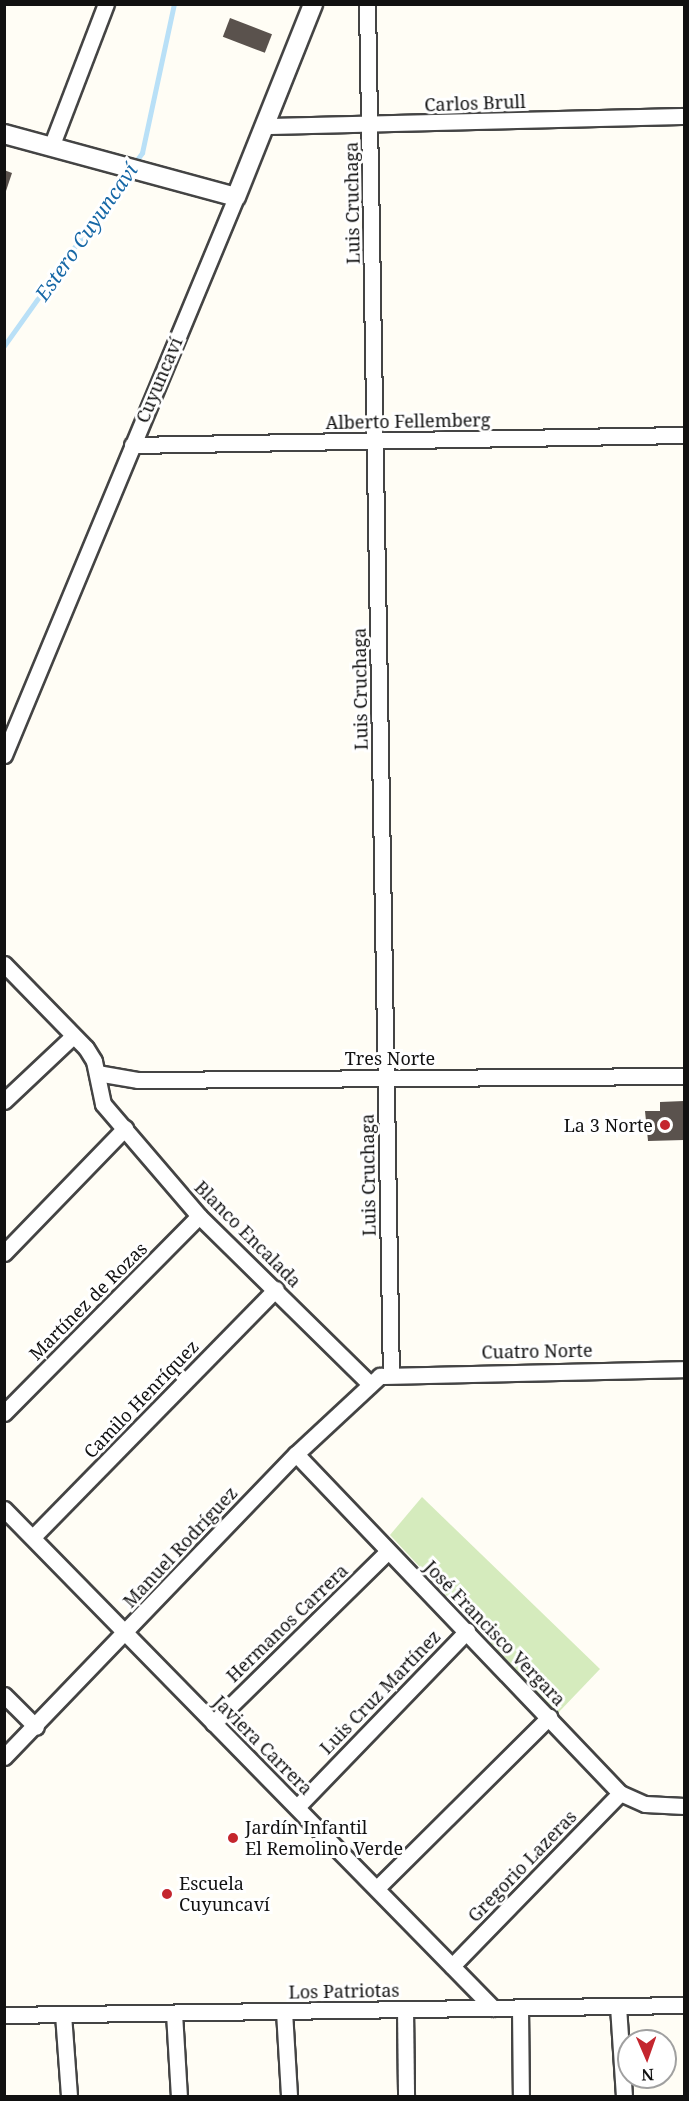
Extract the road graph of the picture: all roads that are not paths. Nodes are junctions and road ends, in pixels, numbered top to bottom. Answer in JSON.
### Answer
{"nodes":[{"id":1,"x":106,"y":4,"type":"edge"},
{"id":2,"x":313,"y":4,"type":"edge"},
{"id":3,"x":368,"y":4,"type":"edge"},
{"id":4,"x":684,"y":116,"type":"edge"},
{"id":5,"x":371,"y":125,"type":"junction"},
{"id":6,"x":267,"y":126,"type":"junction"},
{"id":7,"x":4,"y":134,"type":"edge"},
{"id":8,"x":51,"y":147,"type":"junction"},
{"id":9,"x":236,"y":197,"type":"junction"},
{"id":10,"x":684,"y":435,"type":"edge"},
{"id":11,"x":375,"y":441,"type":"junction"},
{"id":12,"x":132,"y":445,"type":"junction"},
{"id":13,"x":4,"y":755,"type":"edge"},
{"id":14,"x":4,"y":964,"type":"edge"},
{"id":15,"x":73,"y":1036,"type":"junction"},
{"id":16,"x":97,"y":1073,"type":"junction"},
{"id":17,"x":684,"y":1076,"type":"edge"},
{"id":18,"x":387,"y":1078,"type":"junction"},
{"id":19,"x":4,"y":1101,"type":"edge"},
{"id":20,"x":125,"y":1128,"type":"junction"},
{"id":21,"x":199,"y":1216,"type":"junction"},
{"id":22,"x":4,"y":1253,"type":"edge"},
{"id":23,"x":276,"y":1289,"type":"junction"},
{"id":24,"x":684,"y":1369,"type":"edge"},
{"id":25,"x":391,"y":1373,"type":"junction"},
{"id":26,"x":369,"y":1383,"type":"junction"},
{"id":27,"x":4,"y":1413,"type":"edge"},
{"id":28,"x":296,"y":1454,"type":"junction"},
{"id":29,"x":4,"y":1509,"type":"edge"},
{"id":30,"x":33,"y":1537,"type":"junction"},
{"id":31,"x":388,"y":1551,"type":"junction"},
{"id":32,"x":467,"y":1631,"type":"junction"},
{"id":33,"x":127,"y":1633,"type":"junction"},
{"id":34,"x":4,"y":1695,"type":"edge"},
{"id":35,"x":549,"y":1717,"type":"junction"},
{"id":36,"x":213,"y":1723,"type":"junction"},
{"id":37,"x":36,"y":1727,"type":"junction"},
{"id":38,"x":4,"y":1757,"type":"edge"},
{"id":39,"x":621,"y":1793,"type":"junction"},
{"id":40,"x":684,"y":1806,"type":"edge"},
{"id":41,"x":297,"y":1807,"type":"junction"},
{"id":42,"x":377,"y":1888,"type":"junction"},
{"id":43,"x":452,"y":1966,"type":"junction"},
{"id":44,"x":684,"y":2005,"type":"edge"},
{"id":45,"x":618,"y":2006,"type":"junction"},
{"id":46,"x":520,"y":2007,"type":"junction"},
{"id":47,"x":493,"y":2008,"type":"junction"},
{"id":48,"x":405,"y":2009,"type":"junction"},
{"id":49,"x":284,"y":2011,"type":"junction"},
{"id":50,"x":174,"y":2013,"type":"junction"},
{"id":51,"x":63,"y":2014,"type":"junction"},
{"id":52,"x":4,"y":2015,"type":"edge"},
{"id":53,"x":69,"y":2097,"type":"edge"},
{"id":54,"x":179,"y":2097,"type":"edge"},
{"id":55,"x":289,"y":2097,"type":"edge"},
{"id":56,"x":406,"y":2097,"type":"edge"},
{"id":57,"x":521,"y":2097,"type":"edge"},
{"id":58,"x":624,"y":2097,"type":"edge"}],
"edges":[{"from":1,"to":8,"type":"street"},
{"from":2,"to":6,"type":"street","name":"Cuyuncaví"},
{"from":3,"to":5,"type":"street","name":"Luis Cruchaga"},
{"from":4,"to":5,"type":"street","name":"Carlos Brull"},
{"from":5,"to":6,"type":"street","name":"Carlos Brull"},
{"from":5,"to":11,"type":"street","name":"Luis Cruchaga"},
{"from":6,"to":9,"type":"street","name":"Cuyuncaví"},
{"from":7,"to":8,"type":"street"},
{"from":8,"to":9,"type":"street"},
{"from":9,"to":12,"type":"street","name":"Cuyuncaví"},
{"from":10,"to":11,"type":"street","name":"Alberto Fellemberg"},
{"from":11,"to":12,"type":"street","name":"Alberto Fellemberg"},
{"from":11,"to":18,"type":"street","name":"Luis Cruchaga"},
{"from":12,"to":13,"type":"street","name":"Cuyuncaví"},
{"from":14,"to":15,"type":"street"},
{"from":15,"to":16,"type":"street"},
{"from":15,"to":19,"type":"street"},
{"from":16,"to":18,"type":"street","name":"Tres Norte"},
{"from":16,"to":20,"type":"street","name":"Blanco Encalada"},
{"from":17,"to":18,"type":"street","name":"Tres Norte"},
{"from":18,"to":25,"type":"street","name":"Luis Cruchaga"},
{"from":20,"to":21,"type":"street","name":"Blanco Encalada"},
{"from":20,"to":22,"type":"street"},
{"from":21,"to":23,"type":"street","name":"Blanco Encalada"},
{"from":21,"to":27,"type":"street","name":"Martínez de Rozas"},
{"from":23,"to":26,"type":"street","name":"Blanco Encalada"},
{"from":23,"to":30,"type":"street","name":"Camilo Henríquez"},
{"from":24,"to":25,"type":"street","name":"Cuatro Norte"},
{"from":25,"to":26,"type":"street","name":"Manuel Rodríguez"},
{"from":26,"to":28,"type":"street","name":"Manuel Rodríguez"},
{"from":28,"to":31,"type":"street","name":"José Francisco Vergara"},
{"from":28,"to":33,"type":"street","name":"Manuel Rodríguez"},
{"from":29,"to":30,"type":"street","name":"Javiera Carrera"},
{"from":30,"to":33,"type":"street","name":"Javiera Carrera"},
{"from":31,"to":32,"type":"street","name":"José Francisco Vergara"},
{"from":31,"to":36,"type":"street","name":"Hermanos Carrera"},
{"from":32,"to":35,"type":"street","name":"José Francisco Vergara"},
{"from":32,"to":41,"type":"street","name":"Luis Cruz Martínez"},
{"from":33,"to":36,"type":"street","name":"Javiera Carrera"},
{"from":33,"to":37,"type":"street","name":"Manuel Rodríguez"},
{"from":34,"to":37,"type":"street"},
{"from":35,"to":39,"type":"street","name":"José Francisco Vergara"},
{"from":35,"to":42,"type":"street"},
{"from":36,"to":41,"type":"street","name":"Javiera Carrera"},
{"from":37,"to":38,"type":"street","name":"Manuel Rodríguez"},
{"from":39,"to":40,"type":"street","name":"José Francisco Vergara"},
{"from":39,"to":43,"type":"street","name":"Gregorio Lazeras"},
{"from":41,"to":42,"type":"street","name":"Javiera Carrera"},
{"from":42,"to":43,"type":"street","name":"Javiera Carrera"},
{"from":43,"to":47,"type":"street","name":"Javiera Carrera"},
{"from":44,"to":45,"type":"street","name":"Los Patriotas"},
{"from":45,"to":46,"type":"street","name":"Los Patriotas"},
{"from":45,"to":58,"type":"street"},
{"from":46,"to":47,"type":"street","name":"Los Patriotas"},
{"from":46,"to":57,"type":"street"},
{"from":47,"to":48,"type":"street","name":"Los Patriotas"},
{"from":48,"to":49,"type":"street","name":"Los Patriotas"},
{"from":48,"to":56,"type":"street"},
{"from":49,"to":50,"type":"street","name":"Los Patriotas"},
{"from":49,"to":55,"type":"street"},
{"from":50,"to":51,"type":"street","name":"Los Patriotas"},
{"from":50,"to":54,"type":"street"},
{"from":51,"to":52,"type":"street","name":"Los Patriotas"},
{"from":51,"to":53,"type":"street"}]}
